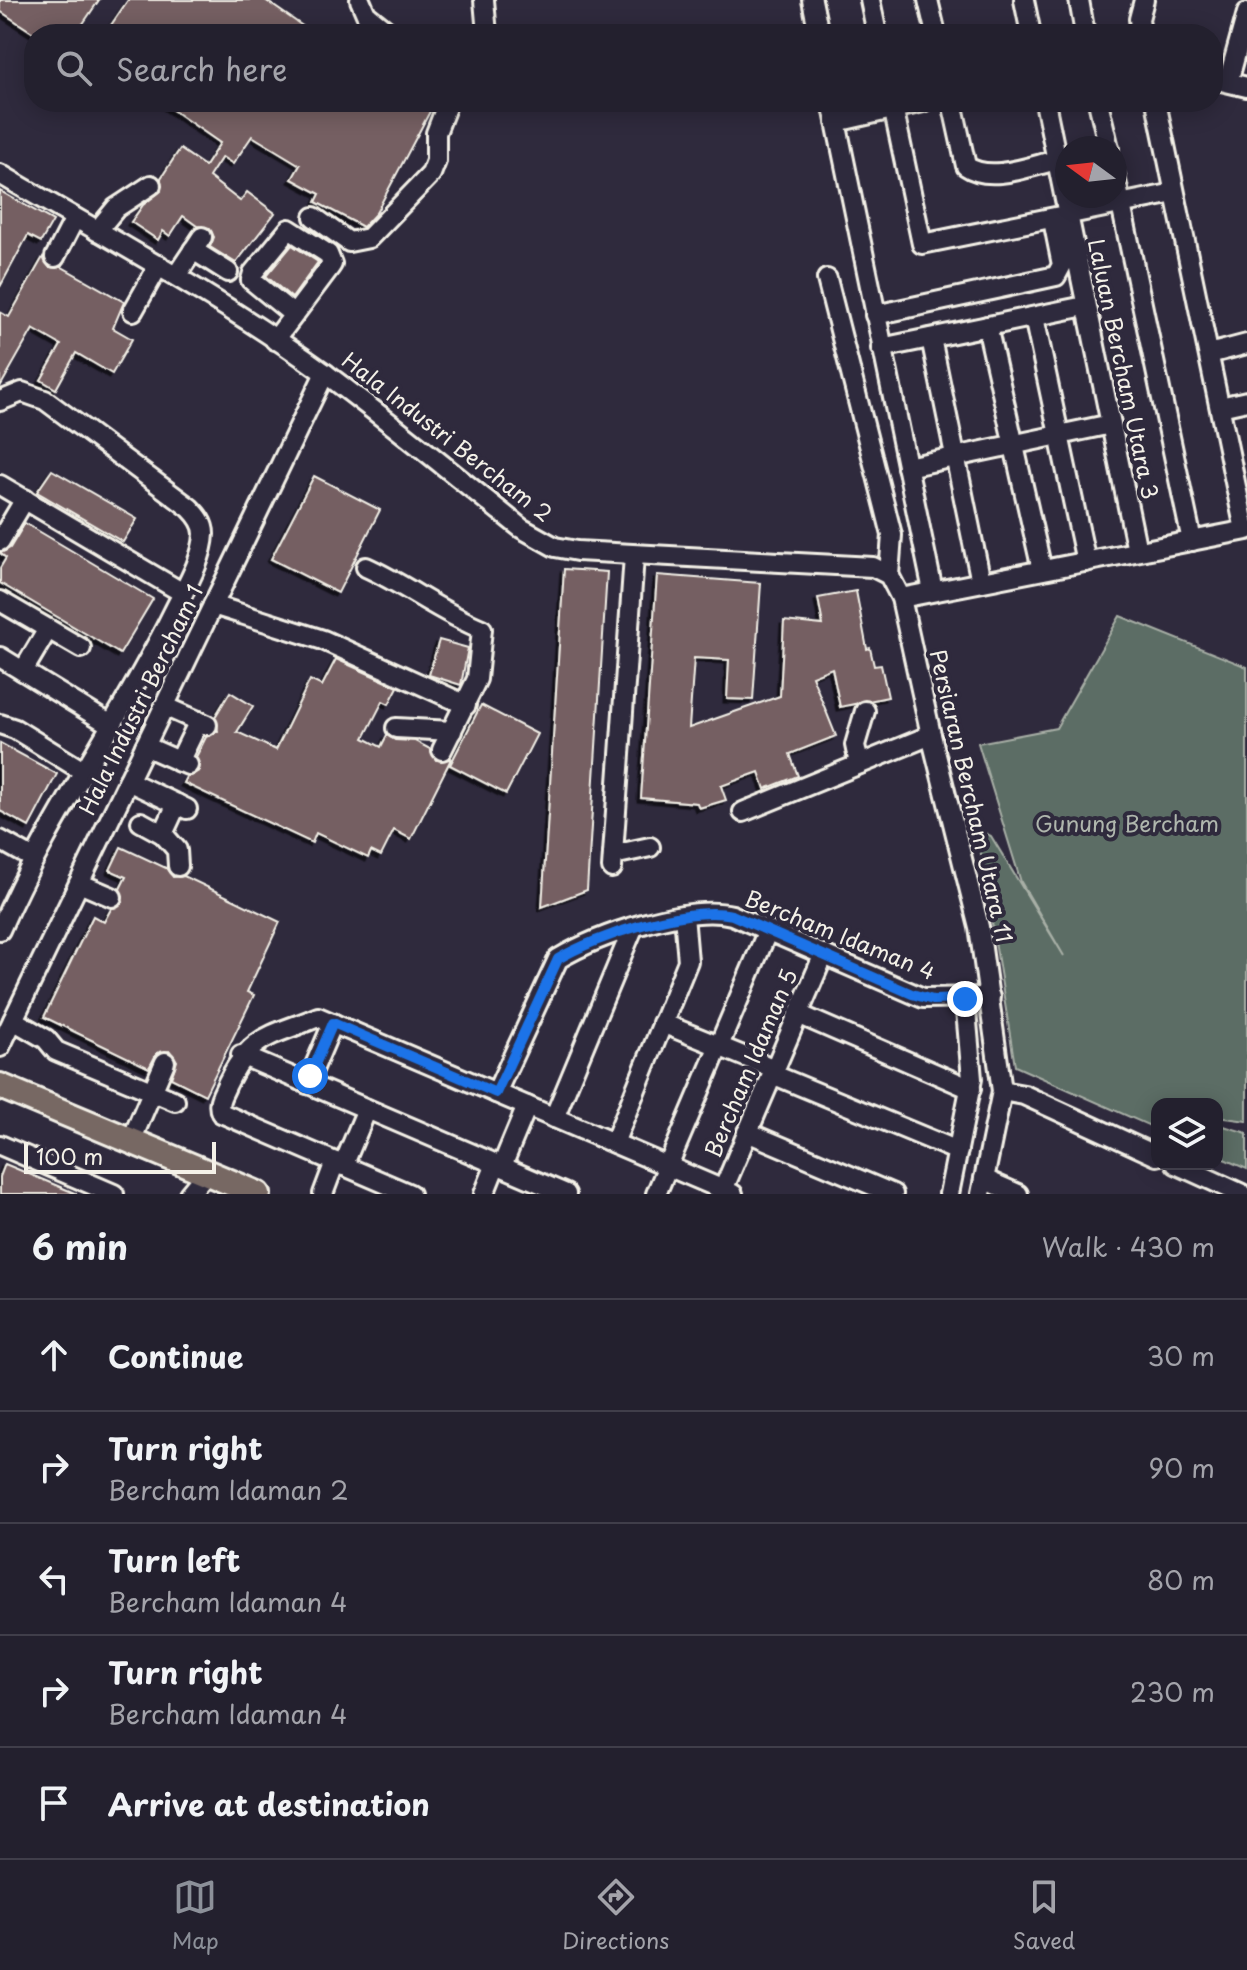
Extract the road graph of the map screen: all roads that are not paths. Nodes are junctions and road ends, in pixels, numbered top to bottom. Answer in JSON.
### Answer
{"nodes":[{"id":1,"x":360,"y":0,"type":"edge"},
{"id":2,"x":484,"y":0,"type":"edge"},
{"id":3,"x":812,"y":0,"type":"edge"},
{"id":4,"x":870,"y":0,"type":"edge"},
{"id":5,"x":928,"y":0,"type":"edge"},
{"id":6,"x":1024,"y":0,"type":"edge"},
{"id":7,"x":1079,"y":0,"type":"edge"},
{"id":8,"x":1144,"y":0,"type":"edge"},
{"id":9,"x":1247,"y":13,"type":"edge"},
{"id":10,"x":378,"y":24,"type":"edge"},
{"id":11,"x":486,"y":24,"type":"edge"},
{"id":12,"x":817,"y":24,"type":"edge"},
{"id":13,"x":875,"y":24,"type":"edge"},
{"id":14,"x":934,"y":24,"type":"edge"},
{"id":15,"x":1029,"y":24,"type":"edge"},
{"id":16,"x":1083,"y":24,"type":"edge"},
{"id":17,"x":1140,"y":24,"type":"edge"},
{"id":18,"x":1223,"y":76,"type":"edge"},
{"id":19,"x":1223,"y":81,"type":"edge"},
{"id":20,"x":1247,"y":87,"type":"edge"},
{"id":21,"x":444,"y":112,"type":"edge"},
{"id":22,"x":834,"y":112,"type":"edge"},
{"id":23,"x":872,"y":112,"type":"edge"},
{"id":24,"x":894,"y":112,"type":"edge"},
{"id":25,"x":954,"y":112,"type":"edge"},
{"id":26,"x":1047,"y":112,"type":"edge"},
{"id":27,"x":1100,"y":112,"type":"edge"},
{"id":28,"x":1158,"y":112,"type":"edge"},
{"id":29,"x":836,"y":122,"type":"junction"},
{"id":30,"x":1106,"y":136,"type":"edge"},
{"id":31,"x":1055,"y":150,"type":"edge"},
{"id":32,"x":1055,"y":160,"type":"edge"},
{"id":33,"x":0,"y":174,"type":"edge"},
{"id":34,"x":151,"y":185,"type":"dead end"},
{"id":35,"x":1174,"y":193,"type":"junction"},
{"id":36,"x":1127,"y":204,"type":"edge"},
{"id":37,"x":1059,"y":208,"type":"edge"},
{"id":38,"x":1107,"y":208,"type":"edge"},
{"id":39,"x":1122,"y":208,"type":"edge"},
{"id":40,"x":314,"y":217,"type":"dead end"},
{"id":41,"x":75,"y":218,"type":"junction"},
{"id":42,"x":1060,"y":218,"type":"junction"},
{"id":43,"x":97,"y":231,"type":"junction"},
{"id":44,"x":55,"y":257,"type":"dead end"},
{"id":45,"x":159,"y":265,"type":"junction"},
{"id":46,"x":228,"y":272,"type":"dead end"},
{"id":47,"x":176,"y":276,"type":"junction"},
{"id":48,"x":827,"y":279,"type":"dead end"},
{"id":49,"x":1085,"y":306,"type":"junction"},
{"id":50,"x":133,"y":311,"type":"dead end"},
{"id":51,"x":294,"y":315,"type":"junction"},
{"id":52,"x":875,"y":315,"type":"junction"},
{"id":53,"x":1034,"y":317,"type":"junction"},
{"id":54,"x":987,"y":326,"type":"junction"},
{"id":55,"x":931,"y":338,"type":"junction"},
{"id":56,"x":275,"y":340,"type":"junction"},
{"id":57,"x":1247,"y":344,"type":"edge"},
{"id":58,"x":881,"y":348,"type":"junction"},
{"id":59,"x":1209,"y":354,"type":"junction"},
{"id":60,"x":325,"y":373,"type":"junction"},
{"id":61,"x":0,"y":401,"type":"edge"},
{"id":62,"x":1247,"y":401,"type":"edge"},
{"id":63,"x":1220,"y":407,"type":"junction"},
{"id":64,"x":1111,"y":424,"type":"junction"},
{"id":65,"x":1059,"y":435,"type":"junction"},
{"id":66,"x":1014,"y":445,"type":"junction"},
{"id":67,"x":957,"y":457,"type":"junction"},
{"id":68,"x":907,"y":467,"type":"junction"},
{"id":69,"x":0,"y":485,"type":"edge"},
{"id":70,"x":25,"y":499,"type":"junction"},
{"id":71,"x":1246,"y":530,"type":"edge"},
{"id":72,"x":0,"y":541,"type":"edge"},
{"id":73,"x":1192,"y":541,"type":"junction"},
{"id":74,"x":1137,"y":551,"type":"junction"},
{"id":75,"x":634,"y":556,"type":"junction"},
{"id":76,"x":1086,"y":562,"type":"junction"},
{"id":77,"x":366,"y":567,"type":"dead end"},
{"id":78,"x":1042,"y":570,"type":"junction"},
{"id":79,"x":889,"y":575,"type":"junction"},
{"id":80,"x":981,"y":582,"type":"junction"},
{"id":81,"x":933,"y":591,"type":"junction"},
{"id":82,"x":183,"y":593,"type":"junction"},
{"id":83,"x":901,"y":598,"type":"junction"},
{"id":84,"x":0,"y":601,"type":"edge"},
{"id":85,"x":213,"y":605,"type":"junction"},
{"id":86,"x":48,"y":629,"type":"junction"},
{"id":87,"x":81,"y":648,"type":"dead end"},
{"id":88,"x":0,"y":657,"type":"edge"},
{"id":89,"x":23,"y":671,"type":"junction"},
{"id":90,"x":466,"y":705,"type":"junction"},
{"id":91,"x":164,"y":706,"type":"junction"},
{"id":92,"x":865,"y":711,"type":"dead end"},
{"id":93,"x":0,"y":724,"type":"edge"},
{"id":94,"x":111,"y":725,"type":"junction"},
{"id":95,"x":396,"y":728,"type":"dead end"},
{"id":96,"x":452,"y":731,"type":"junction"},
{"id":97,"x":931,"y":735,"type":"junction"},
{"id":98,"x":145,"y":746,"type":"junction"},
{"id":99,"x":442,"y":750,"type":"dead end"},
{"id":100,"x":859,"y":764,"type":"junction"},
{"id":101,"x":83,"y":771,"type":"junction"},
{"id":102,"x":128,"y":781,"type":"junction"},
{"id":103,"x":743,"y":812,"type":"dead end"},
{"id":104,"x":141,"y":822,"type":"dead end"},
{"id":105,"x":163,"y":834,"type":"junction"},
{"id":106,"x":0,"y":840,"type":"edge"},
{"id":107,"x":650,"y":847,"type":"dead end"},
{"id":108,"x":34,"y":859,"type":"junction"},
{"id":109,"x":178,"y":866,"type":"dead end"},
{"id":110,"x":79,"y":883,"type":"junction"},
{"id":111,"x":112,"y":897,"type":"dead end"},
{"id":112,"x":684,"y":915,"type":"junction"},
{"id":113,"x":1,"y":927,"type":"edge"},
{"id":114,"x":633,"y":928,"type":"junction"},
{"id":115,"x":768,"y":930,"type":"junction"},
{"id":116,"x":824,"y":954,"type":"junction"},
{"id":117,"x":990,"y":997,"type":"junction"},
{"id":118,"x":965,"y":999,"type":"junction"},
{"id":119,"x":798,"y":1014,"type":"junction"},
{"id":120,"x":333,"y":1023,"type":"junction"},
{"id":121,"x":662,"y":1023,"type":"junction"},
{"id":122,"x":7,"y":1024,"type":"edge"},
{"id":123,"x":719,"y":1046,"type":"junction"},
{"id":124,"x":0,"y":1047,"type":"edge"},
{"id":125,"x":241,"y":1055,"type":"junction"},
{"id":126,"x":165,"y":1062,"type":"dead end"},
{"id":127,"x":774,"y":1072,"type":"junction"},
{"id":128,"x":307,"y":1084,"type":"junction"},
{"id":129,"x":0,"y":1086,"type":"edge"},
{"id":130,"x":971,"y":1089,"type":"junction"},
{"id":131,"x":152,"y":1091,"type":"junction"},
{"id":132,"x":1002,"y":1091,"type":"junction"},
{"id":133,"x":496,"y":1093,"type":"junction"},
{"id":134,"x":175,"y":1101,"type":"dead end"},
{"id":135,"x":527,"y":1106,"type":"junction"},
{"id":136,"x":367,"y":1109,"type":"junction"},
{"id":137,"x":554,"y":1118,"type":"junction"},
{"id":138,"x":747,"y":1132,"type":"junction"},
{"id":139,"x":131,"y":1141,"type":"junction"},
{"id":140,"x":614,"y":1143,"type":"junction"},
{"id":141,"x":958,"y":1151,"type":"junction"},
{"id":142,"x":3,"y":1153,"type":"edge"},
{"id":143,"x":1151,"y":1153,"type":"edge"},
{"id":144,"x":339,"y":1164,"type":"junction"},
{"id":145,"x":499,"y":1165,"type":"junction"},
{"id":146,"x":668,"y":1166,"type":"junction"},
{"id":147,"x":1189,"y":1170,"type":"edge"},
{"id":148,"x":207,"y":1172,"type":"junction"},
{"id":149,"x":983,"y":1186,"type":"edge"},
{"id":150,"x":728,"y":1192,"type":"edge"},
{"id":151,"x":1239,"y":1193,"type":"edge"},
{"id":152,"x":114,"y":1194,"type":"edge"},
{"id":153,"x":189,"y":1194,"type":"edge"},
{"id":154,"x":258,"y":1194,"type":"edge"},
{"id":155,"x":323,"y":1194,"type":"edge"},
{"id":156,"x":410,"y":1194,"type":"edge"},
{"id":157,"x":484,"y":1194,"type":"edge"},
{"id":158,"x":566,"y":1194,"type":"edge"},
{"id":159,"x":656,"y":1194,"type":"edge"},
{"id":160,"x":893,"y":1194,"type":"edge"},
{"id":161,"x":949,"y":1194,"type":"edge"},
{"id":162,"x":1018,"y":1194,"type":"edge"}],
"edges":[{"from":1,"to":10,"type":"street"},
{"from":2,"to":11,"type":"street"},
{"from":3,"to":12,"type":"street"},
{"from":4,"to":13,"type":"street"},
{"from":5,"to":14,"type":"street"},
{"from":6,"to":15,"type":"street"},
{"from":7,"to":16,"type":"street"},
{"from":8,"to":17,"type":"street"},
{"from":9,"to":18,"type":"street"},
{"from":19,"to":20,"type":"street"},
{"from":21,"to":40,"type":"street"},
{"from":22,"to":29,"type":"street"},
{"from":23,"to":29,"type":"street"},
{"from":24,"to":42,"type":"street"},
{"from":25,"to":32,"type":"street"},
{"from":26,"to":31,"type":"street","name":"Laluan Bercham Utara 3"},
{"from":27,"to":30,"type":"street"},
{"from":28,"to":35,"type":"street"},
{"from":29,"to":52,"type":"street"},
{"from":33,"to":41,"type":"street","name":"Hala Industri Bercham 2"},
{"from":34,"to":43,"type":"street"},
{"from":35,"to":36,"type":"street"},
{"from":35,"to":59,"type":"street"},
{"from":37,"to":42,"type":"street","name":"Laluan Bercham Utara 3"},
{"from":38,"to":42,"type":"street"},
{"from":39,"to":73,"type":"street"},
{"from":41,"to":43,"type":"street","name":"Hala Industri Bercham 2"},
{"from":41,"to":44,"type":"street"},
{"from":42,"to":49,"type":"street","name":"Laluan Bercham Utara 3"},
{"from":42,"to":52,"type":"street"},
{"from":43,"to":45,"type":"street","name":"Hala Industri Bercham 2"},
{"from":45,"to":47,"type":"street","name":"Hala Industri Bercham 2"},
{"from":45,"to":50,"type":"street"},
{"from":46,"to":47,"type":"street"},
{"from":47,"to":56,"type":"street","name":"Hala Industri Bercham 2"},
{"from":48,"to":79,"type":"street"},
{"from":49,"to":53,"type":"street"},
{"from":49,"to":64,"type":"street","name":"Laluan Bercham Utara 3"},
{"from":51,"to":51,"type":"street"},
{"from":51,"to":56,"type":"street"},
{"from":52,"to":58,"type":"street"},
{"from":53,"to":54,"type":"street"},
{"from":53,"to":65,"type":"street"},
{"from":54,"to":55,"type":"street"},
{"from":54,"to":66,"type":"street"},
{"from":55,"to":58,"type":"street"},
{"from":55,"to":67,"type":"street"},
{"from":56,"to":60,"type":"street","name":"Hala Industri Bercham 2"},
{"from":57,"to":59,"type":"street"},
{"from":58,"to":68,"type":"street"},
{"from":59,"to":63,"type":"street"},
{"from":60,"to":75,"type":"street","name":"Hala Industri Bercham 2"},
{"from":60,"to":85,"type":"street","name":"Hala Industri Bercham 1"},
{"from":61,"to":82,"type":"street"},
{"from":62,"to":63,"type":"street"},
{"from":63,"to":71,"type":"street"},
{"from":64,"to":65,"type":"street"},
{"from":64,"to":74,"type":"street","name":"Laluan Bercham Utara 3"},
{"from":65,"to":66,"type":"street"},
{"from":65,"to":76,"type":"street"},
{"from":66,"to":67,"type":"street"},
{"from":66,"to":78,"type":"street"},
{"from":67,"to":68,"type":"street"},
{"from":67,"to":80,"type":"street"},
{"from":68,"to":81,"type":"street"},
{"from":69,"to":70,"type":"street"},
{"from":70,"to":72,"type":"street"},
{"from":70,"to":82,"type":"street"},
{"from":71,"to":73,"type":"street"},
{"from":73,"to":74,"type":"street"},
{"from":74,"to":76,"type":"street"},
{"from":75,"to":79,"type":"street","name":"Hala Industri Bercham 2"},
{"from":75,"to":107,"type":"street"},
{"from":76,"to":78,"type":"street"},
{"from":77,"to":90,"type":"street"},
{"from":78,"to":80,"type":"street"},
{"from":79,"to":83,"type":"street"},
{"from":80,"to":81,"type":"street"},
{"from":81,"to":83,"type":"street"},
{"from":82,"to":94,"type":"street"},
{"from":83,"to":97,"type":"street","name":"Persiaran Bercham Utara 11"},
{"from":84,"to":86,"type":"street"},
{"from":85,"to":90,"type":"street"},
{"from":85,"to":91,"type":"street","name":"Hala Industri Bercham 1"},
{"from":86,"to":87,"type":"street"},
{"from":86,"to":89,"type":"street"},
{"from":88,"to":89,"type":"street"},
{"from":89,"to":94,"type":"street"},
{"from":90,"to":96,"type":"street"},
{"from":91,"to":98,"type":"street","name":"Hala Industri Bercham 1"},
{"from":91,"to":98,"type":"street"},
{"from":92,"to":100,"type":"street"},
{"from":93,"to":101,"type":"street"},
{"from":94,"to":101,"type":"street"},
{"from":95,"to":96,"type":"street"},
{"from":96,"to":99,"type":"street"},
{"from":97,"to":100,"type":"street"},
{"from":97,"to":117,"type":"street","name":"Persiaran Bercham Utara 11"},
{"from":98,"to":102,"type":"street","name":"Hala Industri Bercham 1"},
{"from":100,"to":103,"type":"street"},
{"from":101,"to":108,"type":"street"},
{"from":102,"to":105,"type":"street"},
{"from":102,"to":110,"type":"street","name":"Hala Industri Bercham 1"},
{"from":104,"to":105,"type":"street"},
{"from":105,"to":109,"type":"street"},
{"from":106,"to":108,"type":"street"},
{"from":108,"to":113,"type":"street"},
{"from":110,"to":111,"type":"street"},
{"from":110,"to":122,"type":"street","name":"Hala Industri Bercham 1"},
{"from":112,"to":114,"type":"street","name":"Bercham Idaman 4"},
{"from":112,"to":115,"type":"street","name":"Bercham Idaman 4"},
{"from":112,"to":121,"type":"street"},
{"from":114,"to":133,"type":"street","name":"Bercham Idaman 4"},
{"from":114,"to":137,"type":"street"},
{"from":115,"to":116,"type":"street","name":"Bercham Idaman 4"},
{"from":115,"to":123,"type":"street"},
{"from":116,"to":118,"type":"street","name":"Bercham Idaman 4"},
{"from":116,"to":119,"type":"street","name":"Bercham Idaman 5"},
{"from":117,"to":118,"type":"street","name":"Bercham Idaman 4"},
{"from":117,"to":132,"type":"street","name":"Persiaran Bercham Utara 11"},
{"from":118,"to":130,"type":"street"},
{"from":119,"to":127,"type":"street","name":"Bercham Idaman 5"},
{"from":119,"to":130,"type":"street"},
{"from":120,"to":125,"type":"street"},
{"from":120,"to":128,"type":"street"},
{"from":120,"to":133,"type":"street"},
{"from":121,"to":123,"type":"street"},
{"from":121,"to":140,"type":"street"},
{"from":122,"to":124,"type":"street","name":"Hala Industri Bercham 1"},
{"from":122,"to":131,"type":"street"},
{"from":123,"to":127,"type":"street"},
{"from":123,"to":146,"type":"street"},
{"from":125,"to":128,"type":"street"},
{"from":125,"to":144,"type":"street"},
{"from":126,"to":131,"type":"street"},
{"from":127,"to":138,"type":"street","name":"Bercham Idaman 5"},
{"from":127,"to":141,"type":"street"},
{"from":128,"to":136,"type":"street"},
{"from":129,"to":139,"type":"main road"},
{"from":130,"to":141,"type":"street"},
{"from":131,"to":134,"type":"street"},
{"from":131,"to":139,"type":"street"},
{"from":132,"to":143,"type":"street"},
{"from":132,"to":149,"type":"street","name":"Persiaran Bercham Utara 11"},
{"from":133,"to":135,"type":"street"},
{"from":135,"to":137,"type":"street"},
{"from":135,"to":145,"type":"street"},
{"from":136,"to":144,"type":"street"},
{"from":136,"to":145,"type":"street"},
{"from":137,"to":140,"type":"street"},
{"from":138,"to":150,"type":"street","name":"Bercham Idaman 5"},
{"from":138,"to":160,"type":"street"},
{"from":139,"to":148,"type":"main road"},
{"from":140,"to":146,"type":"street"},
{"from":141,"to":161,"type":"street"},
{"from":142,"to":152,"type":"street"},
{"from":144,"to":155,"type":"street"},
{"from":144,"to":156,"type":"street"},
{"from":145,"to":157,"type":"street"},
{"from":145,"to":158,"type":"street"},
{"from":146,"to":150,"type":"street"},
{"from":146,"to":159,"type":"street"},
{"from":147,"to":151,"type":"street"},
{"from":148,"to":153,"type":"street"},
{"from":148,"to":154,"type":"main road"},
{"from":149,"to":162,"type":"street"}]}
